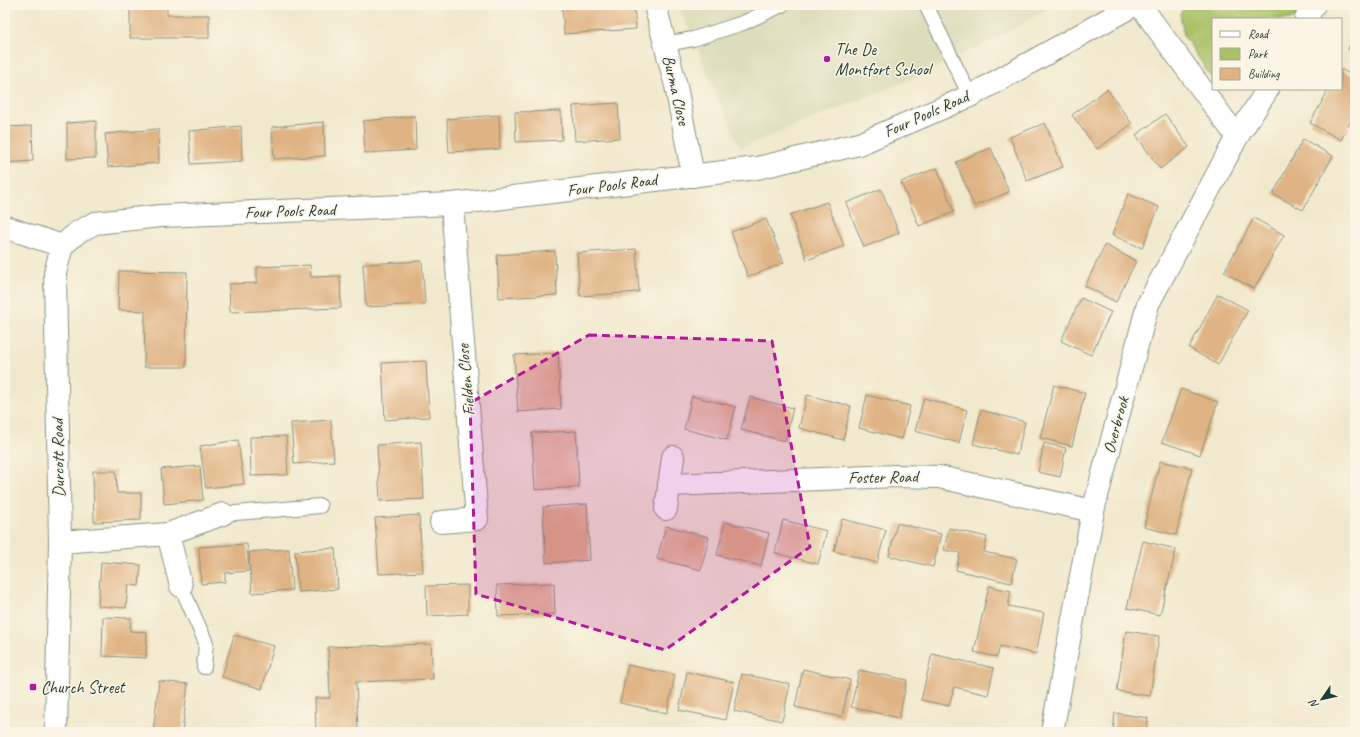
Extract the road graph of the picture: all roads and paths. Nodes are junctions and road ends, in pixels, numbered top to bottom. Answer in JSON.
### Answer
{"nodes":[{"id":1,"x":655,"y":5,"type":"edge"},
{"id":2,"x":782,"y":5,"type":"edge"},
{"id":3,"x":926,"y":5,"type":"edge"},
{"id":4,"x":1134,"y":5,"type":"edge"},
{"id":5,"x":1140,"y":5,"type":"edge"},
{"id":6,"x":1314,"y":5,"type":"edge"},
{"id":7,"x":1307,"y":18,"type":"edge"},
{"id":8,"x":665,"y":44,"type":"junction"},
{"id":9,"x":1267,"y":90,"type":"edge"},
{"id":10,"x":970,"y":96,"type":"junction"},
{"id":11,"x":1237,"y":137,"type":"junction"},
{"id":12,"x":693,"y":176,"type":"junction"},
{"id":13,"x":452,"y":204,"type":"junction"},
{"id":14,"x":5,"y":227,"type":"edge"},
{"id":15,"x":62,"y":246,"type":"junction"},
{"id":16,"x":673,"y":456,"type":"dead end"},
{"id":17,"x":669,"y":485,"type":"junction"},
{"id":18,"x":320,"y":506,"type":"dead end"},
{"id":19,"x":666,"y":509,"type":"dead end"},
{"id":20,"x":1093,"y":510,"type":"junction"},
{"id":21,"x":223,"y":514,"type":"joint"},
{"id":22,"x":441,"y":522,"type":"dead end"},
{"id":23,"x":168,"y":534,"type":"junction"},
{"id":24,"x":60,"y":542,"type":"junction"},
{"id":25,"x":181,"y":586,"type":"joint"},
{"id":26,"x":204,"y":667,"type":"dead end"},
{"id":27,"x":56,"y":732,"type":"edge"},
{"id":28,"x":1052,"y":732,"type":"edge"}],
"edges":[{"from":1,"to":8,"type":"street","name":"Burma Close"},
{"from":2,"to":8,"type":"lane"},
{"from":3,"to":10,"type":"lane"},
{"from":4,"to":10,"type":"street","name":"Four Pools Road"},
{"from":5,"to":11,"type":"street"},
{"from":6,"to":7,"type":"street"},
{"from":8,"to":12,"type":"street","name":"Burma Close"},
{"from":9,"to":11,"type":"street","name":"Overbrook"},
{"from":10,"to":12,"type":"street","name":"Four Pools Road"},
{"from":11,"to":20,"type":"street","name":"Overbrook"},
{"from":12,"to":13,"type":"street","name":"Four Pools Road"},
{"from":13,"to":15,"type":"street","name":"Four Pools Road"},
{"from":13,"to":22,"type":"street","name":"Fielden Close"},
{"from":14,"to":15,"type":"street"},
{"from":15,"to":24,"type":"street","name":"Durcott Road"},
{"from":16,"to":17,"type":"street"},
{"from":17,"to":19,"type":"street"},
{"from":17,"to":20,"type":"street","name":"Foster Road"},
{"from":18,"to":21,"type":"lane"},
{"from":20,"to":28,"type":"street","name":"Overbrook"},
{"from":21,"to":23,"type":"street"},
{"from":23,"to":24,"type":"street"},
{"from":23,"to":25,"type":"street"},
{"from":24,"to":27,"type":"street","name":"Durcott Road"},
{"from":25,"to":26,"type":"lane"}]}
